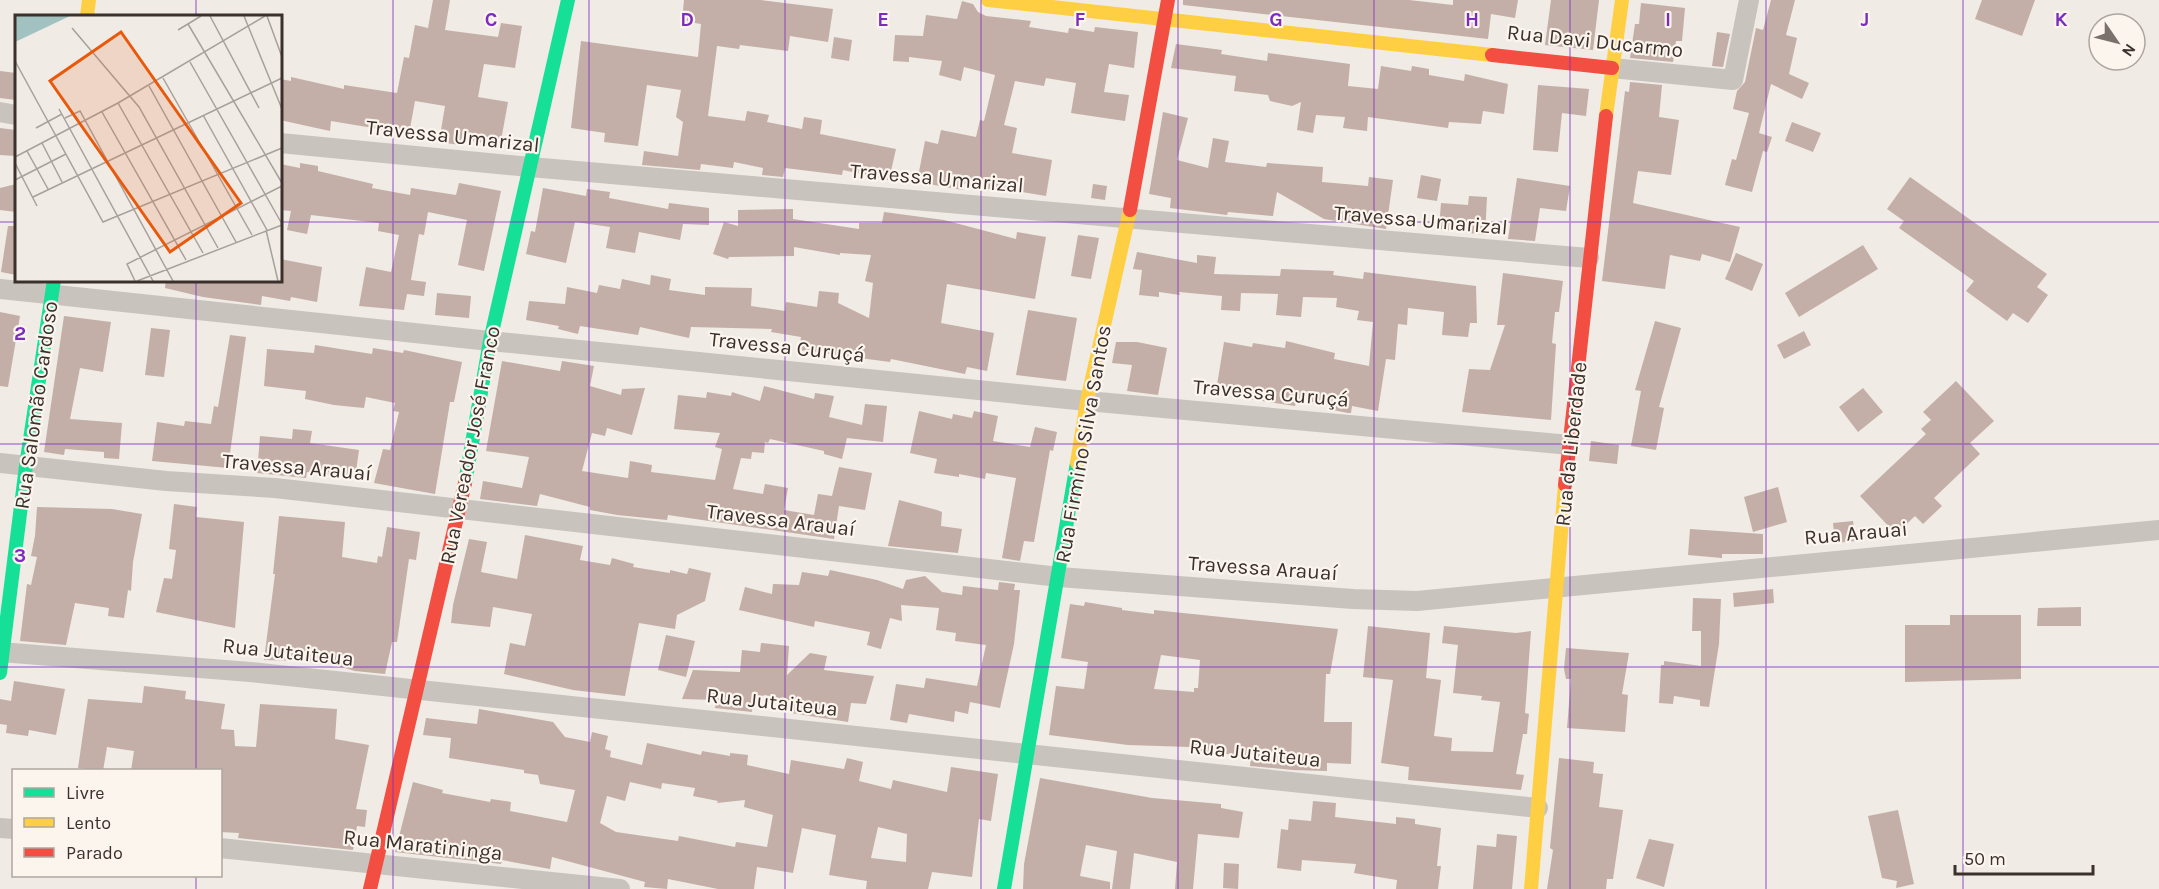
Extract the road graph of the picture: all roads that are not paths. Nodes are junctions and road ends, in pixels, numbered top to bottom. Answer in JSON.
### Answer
{"nodes":[{"id":1,"x":89,"y":0,"type":"edge"},
{"id":2,"x":568,"y":0,"type":"edge"},
{"id":3,"x":988,"y":0,"type":"edge"},
{"id":4,"x":1168,"y":0,"type":"edge"},
{"id":5,"x":1622,"y":0,"type":"edge"},
{"id":6,"x":1749,"y":0,"type":"edge"},
{"id":7,"x":87,"y":15,"type":"edge"},
{"id":8,"x":1165,"y":20,"type":"junction"},
{"id":9,"x":1612,"y":68,"type":"junction"},
{"id":10,"x":0,"y":112,"type":"edge"},
{"id":11,"x":15,"y":115,"type":"edge"},
{"id":12,"x":282,"y":143,"type":"edge"},
{"id":13,"x":530,"y":167,"type":"junction"},
{"id":14,"x":1128,"y":218,"type":"junction"},
{"id":15,"x":1589,"y":258,"type":"junction"},
{"id":16,"x":54,"y":286,"type":"edge"},
{"id":17,"x":0,"y":289,"type":"edge"},
{"id":18,"x":490,"y":341,"type":"junction"},
{"id":19,"x":1087,"y":400,"type":"junction"},
{"id":20,"x":1570,"y":445,"type":"junction"},
{"id":21,"x":0,"y":463,"type":"edge"},
{"id":22,"x":26,"y":466,"type":"junction"},
{"id":23,"x":460,"y":507,"type":"junction"},
{"id":24,"x":2159,"y":530,"type":"edge"},
{"id":25,"x":1059,"y":577,"type":"junction"},
{"id":26,"x":1557,"y":588,"type":"junction"},
{"id":27,"x":2,"y":652,"type":"edge"},
{"id":28,"x":0,"y":673,"type":"edge"},
{"id":29,"x":416,"y":690,"type":"junction"},
{"id":30,"x":1027,"y":752,"type":"junction"},
{"id":31,"x":1538,"y":808,"type":"junction"},
{"id":32,"x":222,"y":848,"type":"edge"},
{"id":33,"x":375,"y":864,"type":"junction"},
{"id":34,"x":370,"y":889,"type":"edge"},
{"id":35,"x":620,"y":889,"type":"edge"},
{"id":36,"x":1004,"y":889,"type":"edge"},
{"id":37,"x":1531,"y":889,"type":"edge"}],
"edges":[{"from":1,"to":7,"type":"street"},
{"from":2,"to":13,"type":"street","name":"Rua Vereador José Franco"},
{"from":3,"to":8,"type":"street","name":"Rua Davi Ducarmo"},
{"from":4,"to":8,"type":"street","name":"Rua Firmino Silva Santos"},
{"from":5,"to":9,"type":"street","name":"Rua da Liberdade"},
{"from":6,"to":9,"type":"street","name":"Rua Davi Ducarmo"},
{"from":8,"to":9,"type":"street","name":"Rua Davi Ducarmo"},
{"from":8,"to":14,"type":"street","name":"Rua Firmino Silva Santos"},
{"from":9,"to":15,"type":"street","name":"Rua da Liberdade"},
{"from":10,"to":11,"type":"street"},
{"from":12,"to":13,"type":"street","name":"Travessa Umarizal"},
{"from":13,"to":14,"type":"street","name":"Travessa Umarizal"},
{"from":13,"to":18,"type":"street","name":"Rua Vereador José Franco"},
{"from":14,"to":15,"type":"street","name":"Travessa Umarizal"},
{"from":14,"to":19,"type":"street","name":"Rua Firmino Silva Santos"},
{"from":15,"to":20,"type":"street","name":"Rua da Liberdade"},
{"from":16,"to":17,"type":"street","name":"Travessa Curuçá"},
{"from":16,"to":18,"type":"street","name":"Travessa Curuçá"},
{"from":16,"to":22,"type":"street","name":"Rua Salomão Cardoso"},
{"from":18,"to":19,"type":"street","name":"Travessa Curuçá"},
{"from":18,"to":23,"type":"street","name":"Rua Vereador José Franco"},
{"from":19,"to":20,"type":"street","name":"Travessa Curuçá"},
{"from":19,"to":25,"type":"street","name":"Rua Firmino Silva Santos"},
{"from":20,"to":26,"type":"street","name":"Rua da Liberdade"},
{"from":21,"to":22,"type":"street","name":"Travessa Arauaí"},
{"from":22,"to":23,"type":"street","name":"Travessa Arauaí"},
{"from":22,"to":27,"type":"street","name":"Rua Salomão Cardoso"},
{"from":23,"to":25,"type":"street","name":"Travessa Arauaí"},
{"from":23,"to":29,"type":"street","name":"Rua Vereador José Franco"},
{"from":24,"to":26,"type":"street","name":"Rua Arauai"},
{"from":25,"to":26,"type":"street","name":"Travessa Arauaí"},
{"from":25,"to":30,"type":"street","name":"Rua Firmino Silva Santos"},
{"from":26,"to":31,"type":"street","name":"Rua da Liberdade"},
{"from":27,"to":28,"type":"street","name":"Rua Salomão Cardoso"},
{"from":27,"to":29,"type":"street","name":"Rua Jutaiteua"},
{"from":29,"to":30,"type":"street","name":"Rua Jutaiteua"},
{"from":29,"to":33,"type":"street","name":"Rua Vereador José Franco"},
{"from":30,"to":31,"type":"street","name":"Rua Jutaiteua"},
{"from":30,"to":36,"type":"street","name":"Rua Firmino Silva Santos"},
{"from":31,"to":37,"type":"street","name":"Rua da Liberdade"},
{"from":32,"to":33,"type":"street","name":"Rua Maratininga"},
{"from":33,"to":34,"type":"street","name":"Rua Vereador José Franco"},
{"from":33,"to":35,"type":"street","name":"Rua Maratininga"}]}
